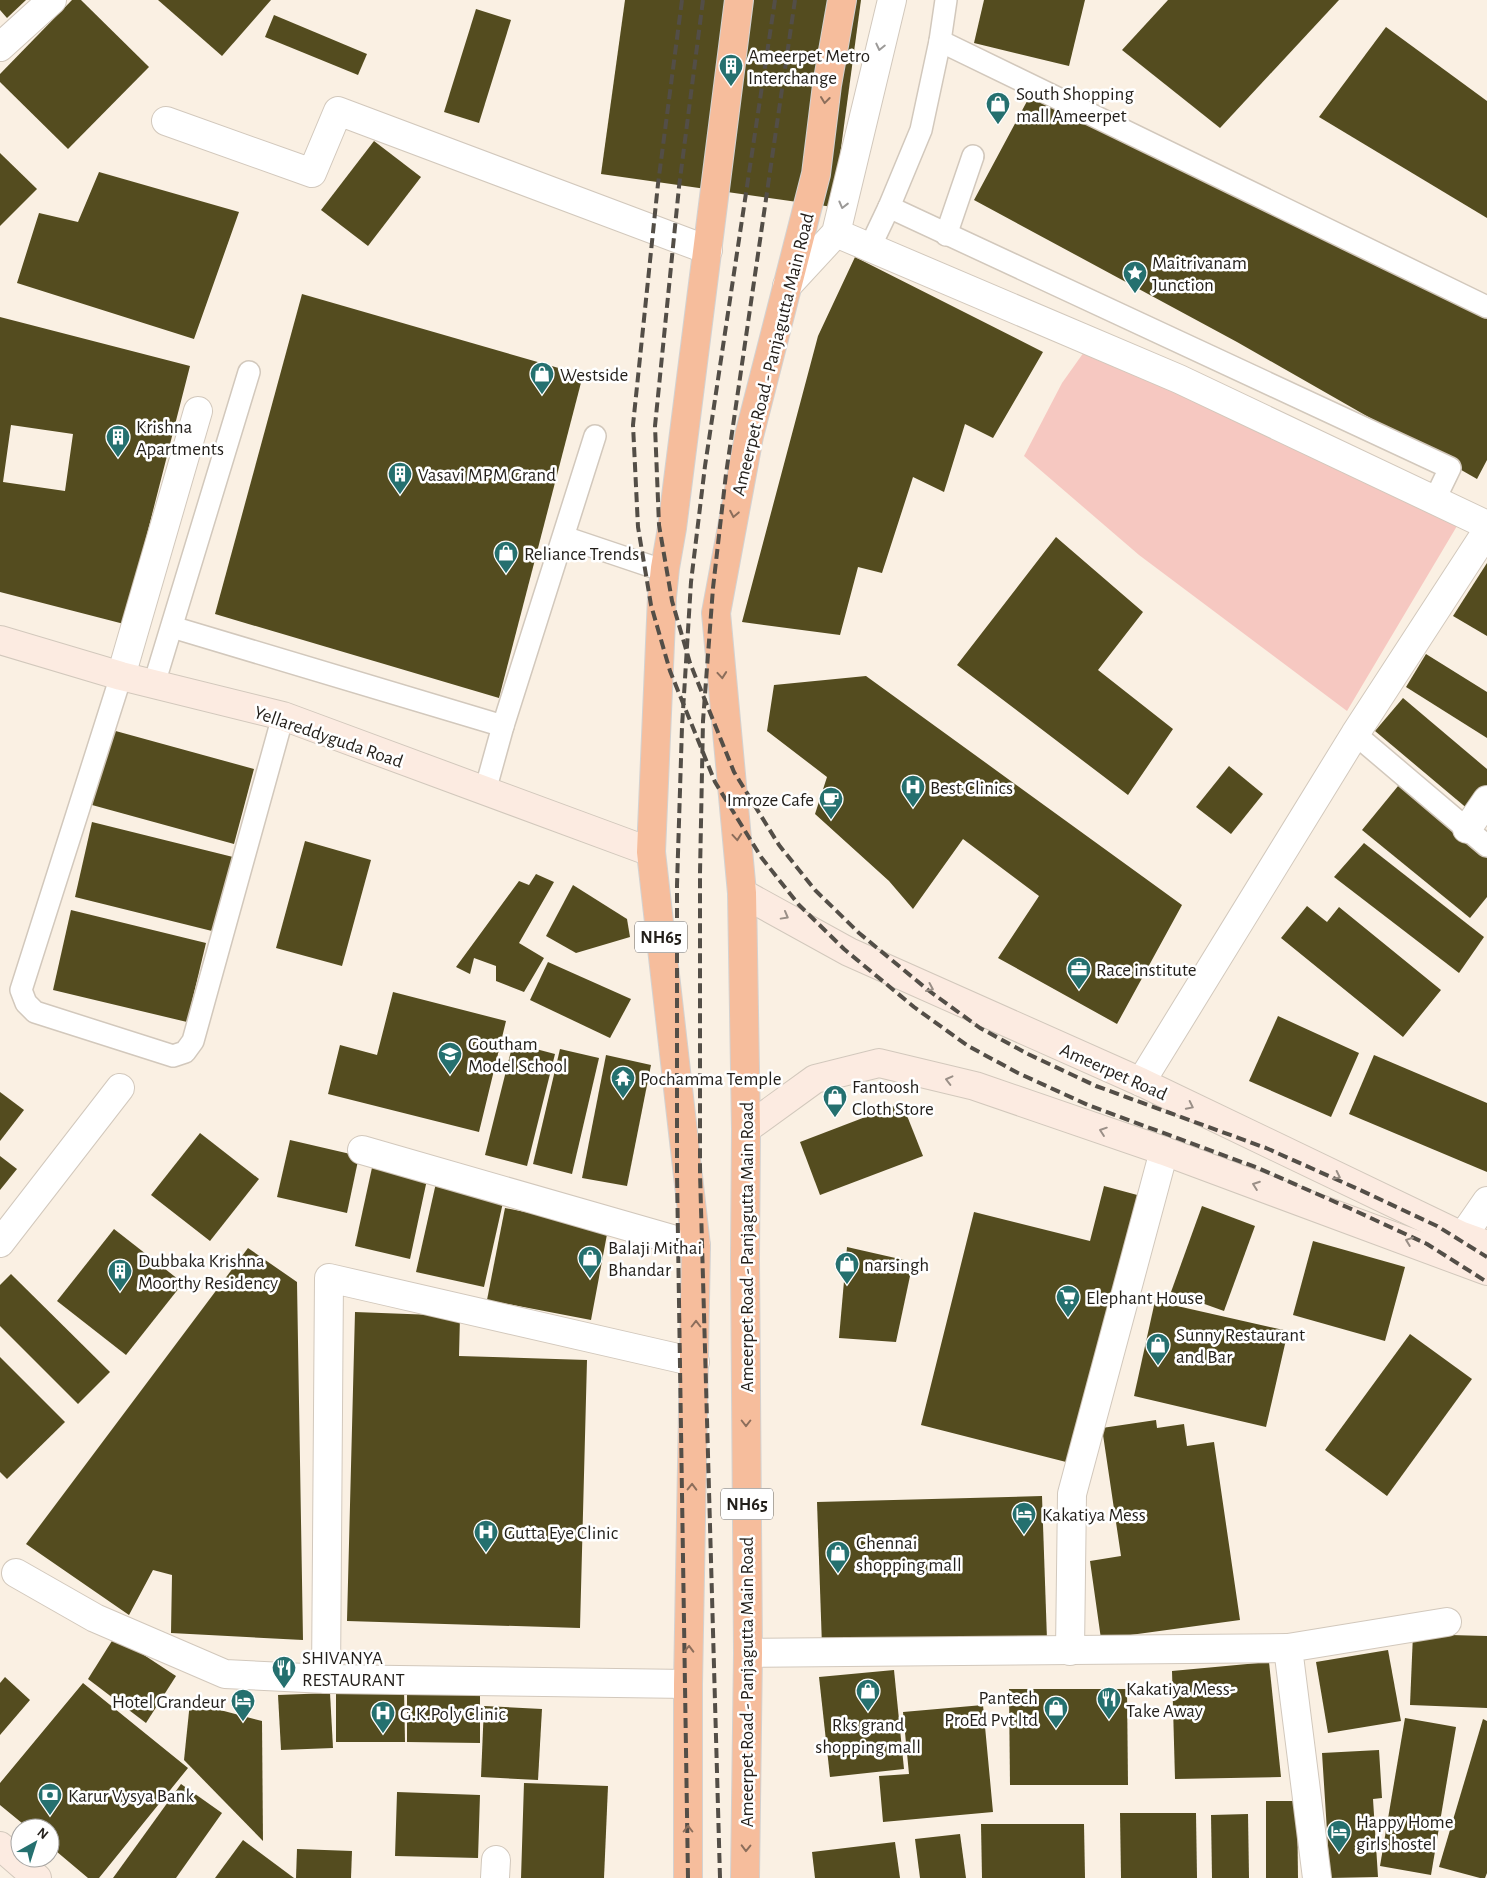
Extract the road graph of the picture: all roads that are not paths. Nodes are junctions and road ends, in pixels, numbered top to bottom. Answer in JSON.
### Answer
{"nodes":[{"id":1,"x":52,"y":0,"type":"edge"},
{"id":2,"x":739,"y":0,"type":"edge"},
{"id":3,"x":842,"y":0,"type":"edge"},
{"id":4,"x":892,"y":0,"type":"edge"},
{"id":5,"x":946,"y":0,"type":"edge"},
{"id":6,"x":940,"y":41,"type":"junction"},
{"id":7,"x":0,"y":47,"type":"edge"},
{"id":8,"x":166,"y":120,"type":"dead end"},
{"id":9,"x":973,"y":156,"type":"dead end"},
{"id":10,"x":889,"y":207,"type":"junction"},
{"id":11,"x":836,"y":233,"type":"junction"},
{"id":12,"x":946,"y":234,"type":"junction"},
{"id":13,"x":870,"y":247,"type":"junction"},
{"id":14,"x":708,"y":250,"type":"junction"},
{"id":15,"x":787,"y":286,"type":"junction"},
{"id":16,"x":1487,"y":307,"type":"edge"},
{"id":17,"x":1192,"y":348,"type":"junction"},
{"id":18,"x":249,"y":372,"type":"dead end"},
{"id":19,"x":1179,"y":379,"type":"junction"},
{"id":20,"x":198,"y":411,"type":"dead end"},
{"id":21,"x":595,"y":436,"type":"dead end"},
{"id":22,"x":1435,"y":499,"type":"junction"},
{"id":23,"x":1487,"y":524,"type":"edge"},
{"id":24,"x":1487,"y":530,"type":"edge"},
{"id":25,"x":564,"y":537,"type":"junction"},
{"id":26,"x":665,"y":571,"type":"junction"},
{"id":27,"x":172,"y":627,"type":"junction"},
{"id":28,"x":0,"y":640,"type":"edge"},
{"id":29,"x":121,"y":676,"type":"junction"},
{"id":30,"x":154,"y":684,"type":"junction"},
{"id":31,"x":283,"y":716,"type":"junction"},
{"id":32,"x":503,"y":726,"type":"junction"},
{"id":33,"x":1355,"y":734,"type":"junction"},
{"id":34,"x":485,"y":791,"type":"junction"},
{"id":35,"x":1487,"y":800,"type":"edge"},
{"id":36,"x":1466,"y":829,"type":"junction"},
{"id":37,"x":1487,"y":846,"type":"edge"},
{"id":38,"x":651,"y":852,"type":"junction"},
{"id":39,"x":742,"y":893,"type":"junction"},
{"id":40,"x":1141,"y":1082,"type":"junction"},
{"id":41,"x":120,"y":1088,"type":"dead end"},
{"id":42,"x":746,"y":1129,"type":"junction"},
{"id":43,"x":362,"y":1150,"type":"dead end"},
{"id":44,"x":1164,"y":1151,"type":"junction"},
{"id":45,"x":1487,"y":1202,"type":"edge"},
{"id":46,"x":0,"y":1243,"type":"edge"},
{"id":47,"x":1487,"y":1245,"type":"edge"},
{"id":48,"x":696,"y":1246,"type":"junction"},
{"id":49,"x":1455,"y":1246,"type":"junction"},
{"id":50,"x":1487,"y":1271,"type":"edge"},
{"id":51,"x":695,"y":1362,"type":"junction"},
{"id":52,"x":16,"y":1573,"type":"dead end"},
{"id":53,"x":1448,"y":1622,"type":"dead end"},
{"id":54,"x":1288,"y":1648,"type":"junction"},
{"id":55,"x":1070,"y":1651,"type":"junction"},
{"id":56,"x":748,"y":1653,"type":"junction"},
{"id":57,"x":326,"y":1679,"type":"junction"},
{"id":58,"x":688,"y":1684,"type":"junction"},
{"id":59,"x":0,"y":1846,"type":"edge"},
{"id":60,"x":37,"y":1878,"type":"edge"},
{"id":61,"x":688,"y":1878,"type":"edge"},
{"id":62,"x":745,"y":1878,"type":"edge"},
{"id":63,"x":1317,"y":1878,"type":"edge"}],
"edges":[{"from":1,"to":7,"type":"street"},
{"from":2,"to":14,"type":"highway","number":"NH65"},
{"from":3,"to":15,"type":"highway","name":"Ameerpet Road - Panjagutta Main Road","number":"NH65","one_way":true},
{"from":4,"to":11,"type":"street","one_way":true},
{"from":5,"to":6,"type":"lane"},
{"from":6,"to":10,"type":"lane"},
{"from":6,"to":16,"type":"lane"},
{"from":8,"to":14,"type":"street"},
{"from":9,"to":12,"type":"lane"},
{"from":10,"to":12,"type":"lane"},
{"from":10,"to":13,"type":"lane"},
{"from":11,"to":13,"type":"street"},
{"from":11,"to":15,"type":"street"},
{"from":12,"to":17,"type":"lane"},
{"from":13,"to":19,"type":"street"},
{"from":14,"to":26,"type":"highway","number":"NH65"},
{"from":15,"to":39,"type":"highway","name":"Ameerpet Road - Panjagutta Main Road","number":"NH65","one_way":true},
{"from":17,"to":19,"type":"lane"},
{"from":17,"to":22,"type":"lane"},
{"from":18,"to":27,"type":"lane"},
{"from":19,"to":22,"type":"street"},
{"from":20,"to":29,"type":"street"},
{"from":21,"to":25,"type":"lane"},
{"from":22,"to":23,"type":"street"},
{"from":24,"to":33,"type":"street"},
{"from":25,"to":26,"type":"lane"},
{"from":25,"to":32,"type":"lane"},
{"from":26,"to":38,"type":"highway","number":"NH65"},
{"from":27,"to":30,"type":"lane"},
{"from":27,"to":32,"type":"lane"},
{"from":28,"to":29,"type":"main road","name":"Yellareddyguda Road"},
{"from":29,"to":30,"type":"main road","name":"Yellareddyguda Road"},
{"from":29,"to":31,"type":"lane"},
{"from":30,"to":31,"type":"main road","name":"Yellareddyguda Road"},
{"from":31,"to":34,"type":"main road","name":"Yellareddyguda Road"},
{"from":32,"to":34,"type":"lane"},
{"from":33,"to":36,"type":"lane"},
{"from":33,"to":40,"type":"street"},
{"from":34,"to":38,"type":"main road","name":"Yellareddyguda Road"},
{"from":35,"to":36,"type":"street"},
{"from":36,"to":37,"type":"lane"},
{"from":38,"to":48,"type":"highway","number":"NH65"},
{"from":39,"to":40,"type":"main road","name":"Ameerpet Road","one_way":true},
{"from":39,"to":42,"type":"highway","name":"Ameerpet Road - Panjagutta Main Road","number":"NH65"},
{"from":40,"to":49,"type":"main road","name":"Ameerpet Road","one_way":true},
{"from":41,"to":46,"type":"street"},
{"from":44,"to":42,"type":"main road","name":"Ameerpet Road","one_way":true},
{"from":42,"to":56,"type":"highway","name":"Ameerpet Road - Panjagutta Main Road","number":"NH65","one_way":true},
{"from":43,"to":48,"type":"street"},
{"from":49,"to":44,"type":"main road","name":"Ameerpet Road","one_way":true},
{"from":44,"to":55,"type":"street"},
{"from":45,"to":49,"type":"street"},
{"from":47,"to":49,"type":"main road","name":"Ameerpet Road"},
{"from":51,"to":48,"type":"highway","number":"NH65","one_way":true},
{"from":49,"to":50,"type":"main road","name":"Ameerpet Road"},
{"from":51,"to":57,"type":"street"},
{"from":58,"to":51,"type":"highway","number":"NH65","one_way":true},
{"from":52,"to":57,"type":"street"},
{"from":53,"to":54,"type":"street"},
{"from":54,"to":55,"type":"street"},
{"from":54,"to":63,"type":"street"},
{"from":55,"to":56,"type":"street"},
{"from":56,"to":62,"type":"highway","name":"Ameerpet Road - Panjagutta Main Road","number":"NH65","one_way":true},
{"from":57,"to":58,"type":"street"},
{"from":61,"to":58,"type":"highway","number":"NH65","one_way":true},
{"from":59,"to":60,"type":"main road"}]}
